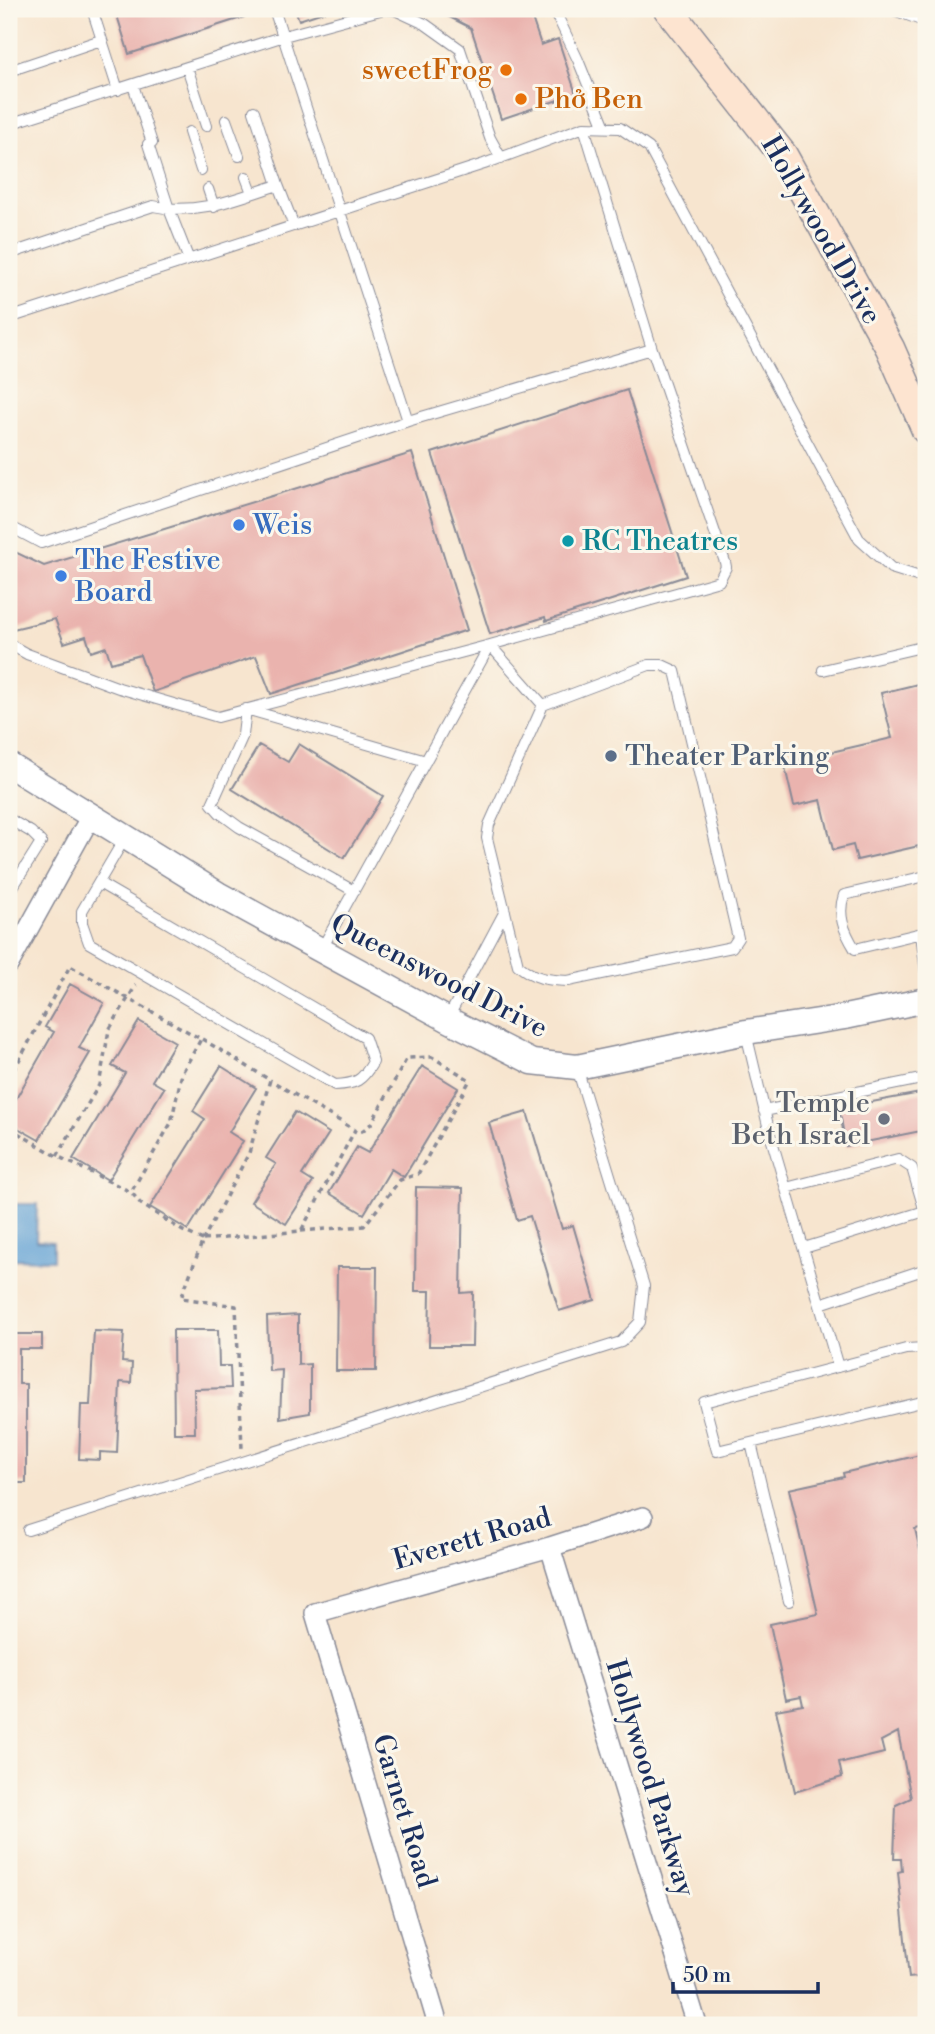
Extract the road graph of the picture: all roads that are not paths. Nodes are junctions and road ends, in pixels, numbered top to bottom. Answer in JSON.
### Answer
{"nodes":[{"id":1,"x":92,"y":9,"type":"edge"},
{"id":2,"x":274,"y":9,"type":"edge"},
{"id":3,"x":384,"y":9,"type":"edge"},
{"id":4,"x":554,"y":9,"type":"edge"},
{"id":5,"x":668,"y":9,"type":"edge"},
{"id":6,"x":891,"y":9,"type":"edge"},
{"id":7,"x":926,"y":22,"type":"edge"},
{"id":8,"x":284,"y":36,"type":"junction"},
{"id":9,"x":101,"y":40,"type":"junction"},
{"id":10,"x":187,"y":67,"type":"junction"},
{"id":11,"x":9,"y":71,"type":"edge"},
{"id":12,"x":132,"y":85,"type":"junction"},
{"id":13,"x":117,"y":90,"type":"junction"},
{"id":14,"x":254,"y":111,"type":"dead end"},
{"id":15,"x":226,"y":120,"type":"dead end"},
{"id":16,"x":9,"y":124,"type":"edge"},
{"id":17,"x":206,"y":126,"type":"dead end"},
{"id":18,"x":584,"y":127,"type":"junction"},
{"id":19,"x":605,"y":127,"type":"junction"},
{"id":20,"x":189,"y":132,"type":"dead end"},
{"id":21,"x":239,"y":156,"type":"dead end"},
{"id":22,"x":500,"y":158,"type":"junction"},
{"id":23,"x":201,"y":170,"type":"dead end"},
{"id":24,"x":246,"y":177,"type":"dead end"},
{"id":25,"x":278,"y":185,"type":"junction"},
{"id":26,"x":208,"y":189,"type":"dead end"},
{"id":27,"x":252,"y":193,"type":"junction"},
{"id":28,"x":214,"y":207,"type":"junction"},
{"id":29,"x":169,"y":209,"type":"junction"},
{"id":30,"x":339,"y":212,"type":"junction"},
{"id":31,"x":294,"y":226,"type":"junction"},
{"id":32,"x":9,"y":254,"type":"edge"},
{"id":33,"x":189,"y":260,"type":"junction"},
{"id":34,"x":9,"y":318,"type":"edge"},
{"id":35,"x":652,"y":349,"type":"junction"},
{"id":36,"x":408,"y":421,"type":"junction"},
{"id":37,"x":926,"y":430,"type":"edge"},
{"id":38,"x":9,"y":526,"type":"edge"},
{"id":39,"x":926,"y":579,"type":"edge"},
{"id":40,"x":9,"y":644,"type":"edge"},
{"id":41,"x":490,"y":645,"type":"junction"},
{"id":42,"x":926,"y":646,"type":"edge"},
{"id":43,"x":823,"y":670,"type":"dead end"},
{"id":44,"x":542,"y":705,"type":"junction"},
{"id":45,"x":246,"y":709,"type":"junction"},
{"id":46,"x":426,"y":761,"type":"junction"},
{"id":47,"x":9,"y":765,"type":"edge"},
{"id":48,"x":92,"y":814,"type":"junction"},
{"id":49,"x":9,"y":819,"type":"edge"},
{"id":50,"x":126,"y":836,"type":"junction"},
{"id":51,"x":926,"y":876,"type":"edge"},
{"id":52,"x":99,"y":883,"type":"junction"},
{"id":53,"x":354,"y":891,"type":"junction"},
{"id":54,"x":9,"y":893,"type":"edge"},
{"id":55,"x":505,"y":911,"type":"junction"},
{"id":56,"x":924,"y":933,"type":"edge"},
{"id":57,"x":321,"y":950,"type":"junction"},
{"id":58,"x":9,"y":964,"type":"edge"},
{"id":59,"x":926,"y":973,"type":"edge"},
{"id":60,"x":926,"y":1000,"type":"edge"},
{"id":61,"x":447,"y":1019,"type":"junction"},
{"id":62,"x":746,"y":1032,"type":"junction"},
{"id":63,"x":577,"y":1067,"type":"junction"},
{"id":64,"x":926,"y":1078,"type":"edge"},
{"id":65,"x":764,"y":1111,"type":"junction"},
{"id":66,"x":786,"y":1188,"type":"junction"},
{"id":67,"x":926,"y":1213,"type":"edge"},
{"id":68,"x":804,"y":1248,"type":"junction"},
{"id":69,"x":926,"y":1269,"type":"edge"},
{"id":70,"x":820,"y":1304,"type":"junction"},
{"id":71,"x":926,"y":1348,"type":"edge"},
{"id":72,"x":838,"y":1367,"type":"junction"},
{"id":73,"x":926,"y":1401,"type":"edge"},
{"id":74,"x":751,"y":1443,"type":"junction"},
{"id":75,"x":643,"y":1517,"type":"dead end"},
{"id":76,"x":28,"y":1530,"type":"dead end"},
{"id":77,"x":550,"y":1547,"type":"junction"},
{"id":78,"x":789,"y":1601,"type":"dead end"},
{"id":79,"x":315,"y":1613,"type":"joint"},
{"id":80,"x":439,"y":2025,"type":"edge"},
{"id":81,"x":696,"y":2025,"type":"edge"}],
"edges":[{"from":1,"to":9,"type":"lane"},
{"from":2,"to":8,"type":"lane"},
{"from":3,"to":8,"type":"lane"},
{"from":3,"to":22,"type":"lane"},
{"from":4,"to":19,"type":"lane"},
{"from":5,"to":37,"type":"main road","name":"Hollywood Drive"},
{"from":6,"to":7,"type":"lane"},
{"from":8,"to":10,"type":"lane"},
{"from":8,"to":30,"type":"lane"},
{"from":9,"to":11,"type":"lane"},
{"from":9,"to":13,"type":"lane"},
{"from":10,"to":12,"type":"lane"},
{"from":10,"to":17,"type":"lane"},
{"from":12,"to":13,"type":"lane"},
{"from":12,"to":29,"type":"lane"},
{"from":13,"to":16,"type":"lane"},
{"from":14,"to":25,"type":"lane"},
{"from":15,"to":21,"type":"lane"},
{"from":18,"to":19,"type":"lane"},
{"from":18,"to":22,"type":"lane"},
{"from":18,"to":35,"type":"lane"},
{"from":19,"to":39,"type":"lane"},
{"from":20,"to":23,"type":"lane"},
{"from":22,"to":30,"type":"lane"},
{"from":24,"to":27,"type":"lane"},
{"from":25,"to":27,"type":"lane"},
{"from":25,"to":31,"type":"lane"},
{"from":26,"to":28,"type":"lane"},
{"from":27,"to":28,"type":"lane"},
{"from":28,"to":29,"type":"lane"},
{"from":29,"to":32,"type":"lane"},
{"from":29,"to":33,"type":"lane"},
{"from":30,"to":31,"type":"lane"},
{"from":30,"to":36,"type":"lane"},
{"from":31,"to":33,"type":"lane"},
{"from":33,"to":34,"type":"lane"},
{"from":35,"to":36,"type":"lane"},
{"from":35,"to":41,"type":"lane"},
{"from":36,"to":38,"type":"lane"},
{"from":40,"to":45,"type":"lane"},
{"from":41,"to":44,"type":"lane"},
{"from":41,"to":45,"type":"lane"},
{"from":41,"to":46,"type":"lane"},
{"from":42,"to":43,"type":"lane"},
{"from":44,"to":55,"type":"lane"},
{"from":44,"to":55,"type":"lane"},
{"from":45,"to":46,"type":"lane"},
{"from":45,"to":53,"type":"lane"},
{"from":46,"to":53,"type":"lane"},
{"from":47,"to":48,"type":"street","name":"Queenswood Drive"},
{"from":48,"to":50,"type":"street","name":"Queenswood Drive"},
{"from":48,"to":58,"type":"street"},
{"from":49,"to":54,"type":"lane"},
{"from":50,"to":52,"type":"lane"},
{"from":50,"to":57,"type":"street","name":"Queenswood Drive"},
{"from":51,"to":56,"type":"lane"},
{"from":52,"to":52,"type":"lane"},
{"from":53,"to":57,"type":"lane"},
{"from":55,"to":61,"type":"lane"},
{"from":56,"to":59,"type":"lane"},
{"from":57,"to":61,"type":"street","name":"Queenswood Drive"},
{"from":60,"to":62,"type":"street","name":"Queenswood Drive"},
{"from":61,"to":63,"type":"street","name":"Queenswood Drive"},
{"from":62,"to":63,"type":"street","name":"Queenswood Drive"},
{"from":62,"to":65,"type":"lane"},
{"from":63,"to":76,"type":"lane"},
{"from":64,"to":65,"type":"lane"},
{"from":65,"to":66,"type":"lane"},
{"from":66,"to":67,"type":"lane"},
{"from":66,"to":68,"type":"lane"},
{"from":67,"to":68,"type":"lane"},
{"from":68,"to":70,"type":"lane"},
{"from":69,"to":70,"type":"lane"},
{"from":70,"to":72,"type":"lane"},
{"from":71,"to":72,"type":"lane"},
{"from":72,"to":74,"type":"lane"},
{"from":73,"to":74,"type":"lane"},
{"from":74,"to":78,"type":"lane"},
{"from":75,"to":77,"type":"street","name":"Everett Road"},
{"from":77,"to":79,"type":"street","name":"Everett Road"},
{"from":77,"to":81,"type":"street","name":"Hollywood Parkway"},
{"from":79,"to":80,"type":"street","name":"Garnet Road"}]}
